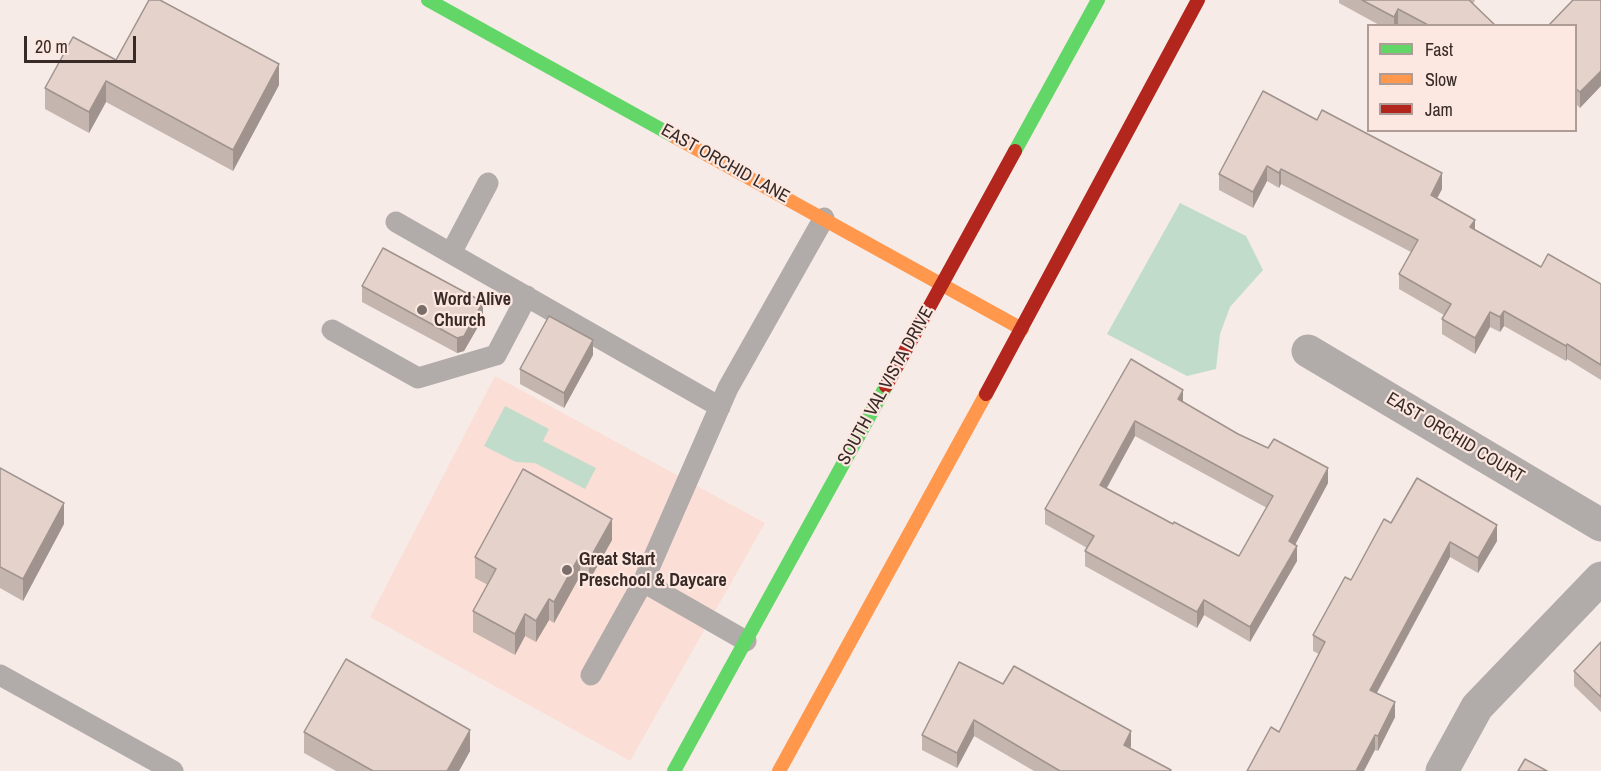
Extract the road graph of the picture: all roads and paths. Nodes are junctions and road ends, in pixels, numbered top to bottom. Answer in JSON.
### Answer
{"nodes":[{"id":1,"x":428,"y":0,"type":"edge"},
{"id":2,"x":1098,"y":0,"type":"edge"},
{"id":3,"x":1198,"y":0,"type":"edge"},
{"id":4,"x":488,"y":183,"type":"dead end"},
{"id":5,"x":824,"y":218,"type":"junction"},
{"id":6,"x":396,"y":222,"type":"dead end"},
{"id":7,"x":451,"y":253,"type":"junction"},
{"id":8,"x":943,"y":284,"type":"junction"},
{"id":9,"x":527,"y":296,"type":"junction"},
{"id":10,"x":1022,"y":329,"type":"junction"},
{"id":11,"x":332,"y":330,"type":"dead end"},
{"id":12,"x":1308,"y":351,"type":"dead end"},
{"id":13,"x":720,"y":407,"type":"junction"},
{"id":14,"x":1601,"y":525,"type":"edge"},
{"id":15,"x":1601,"y":578,"type":"edge"},
{"id":16,"x":642,"y":582,"type":"junction"},
{"id":17,"x":746,"y":641,"type":"junction"},
{"id":18,"x":0,"y":675,"type":"edge"},
{"id":19,"x":591,"y":675,"type":"dead end"},
{"id":20,"x":173,"y":771,"type":"edge"},
{"id":21,"x":674,"y":771,"type":"edge"},
{"id":22,"x":779,"y":771,"type":"edge"},
{"id":23,"x":1442,"y":771,"type":"edge"}],
"edges":[{"from":1,"to":5,"type":"main road","name":"EAST ORCHID LANE"},
{"from":2,"to":8,"type":"main road","name":"SOUTH VAL VISTA DRIVE"},
{"from":3,"to":10,"type":"main road"},
{"from":4,"to":7,"type":"lane"},
{"from":5,"to":8,"type":"main road","name":"EAST ORCHID LANE"},
{"from":5,"to":13,"type":"lane"},
{"from":6,"to":7,"type":"lane"},
{"from":7,"to":9,"type":"lane"},
{"from":8,"to":10,"type":"main road","name":"EAST ORCHID LANE"},
{"from":8,"to":17,"type":"main road","name":"SOUTH VAL VISTA DRIVE"},
{"from":9,"to":11,"type":"lane"},
{"from":9,"to":13,"type":"lane"},
{"from":10,"to":22,"type":"main road"},
{"from":12,"to":14,"type":"street","name":"EAST ORCHID COURT"},
{"from":13,"to":16,"type":"lane"},
{"from":15,"to":23,"type":"street"},
{"from":16,"to":17,"type":"lane"},
{"from":16,"to":19,"type":"lane"},
{"from":17,"to":21,"type":"main road","name":"SOUTH VAL VISTA DRIVE"},
{"from":18,"to":20,"type":"lane"}]}
